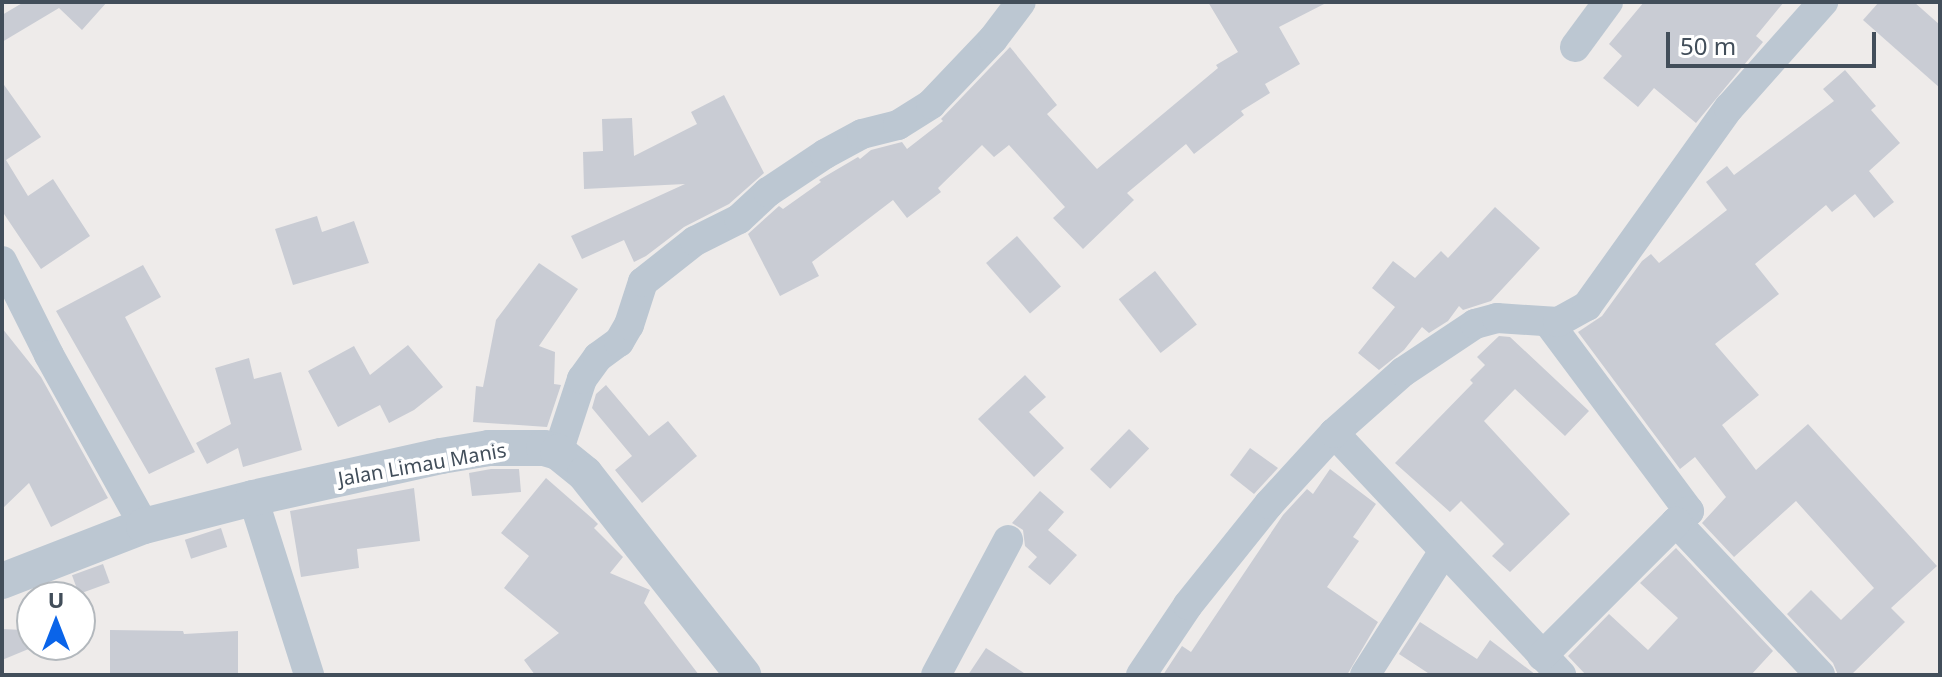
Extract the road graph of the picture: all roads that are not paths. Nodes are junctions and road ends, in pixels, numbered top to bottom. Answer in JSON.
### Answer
{"nodes":[{"id":1,"x":1021,"y":2,"type":"edge"},
{"id":2,"x":1608,"y":2,"type":"edge"},
{"id":3,"x":1823,"y":2,"type":"edge"},
{"id":4,"x":1575,"y":47,"type":"dead end"},
{"id":5,"x":2,"y":261,"type":"edge"},
{"id":6,"x":1548,"y":322,"type":"junction"},
{"id":7,"x":1334,"y":433,"type":"junction"},
{"id":8,"x":558,"y":452,"type":"junction"},
{"id":9,"x":253,"y":498,"type":"junction"},
{"id":10,"x":1676,"y":522,"type":"junction"},
{"id":11,"x":144,"y":526,"type":"junction"},
{"id":12,"x":1008,"y":540,"type":"dead end"},
{"id":13,"x":1444,"y":551,"type":"junction"},
{"id":14,"x":2,"y":581,"type":"edge"},
{"id":15,"x":1551,"y":668,"type":"edge"},
{"id":16,"x":309,"y":675,"type":"edge"},
{"id":17,"x":743,"y":675,"type":"edge"},
{"id":18,"x":936,"y":675,"type":"edge"},
{"id":19,"x":1141,"y":675,"type":"edge"},
{"id":20,"x":1365,"y":675,"type":"edge"},
{"id":21,"x":1820,"y":675,"type":"edge"}],
"edges":[{"from":1,"to":8,"type":"street"},
{"from":2,"to":4,"type":"street"},
{"from":3,"to":6,"type":"street"},
{"from":5,"to":11,"type":"street"},
{"from":6,"to":7,"type":"street"},
{"from":6,"to":10,"type":"street"},
{"from":7,"to":13,"type":"street"},
{"from":7,"to":19,"type":"street"},
{"from":8,"to":9,"type":"street","name":"Jalan Limau Manis"},
{"from":8,"to":17,"type":"street"},
{"from":9,"to":11,"type":"street","name":"Jalan Limau Manis"},
{"from":9,"to":16,"type":"street"},
{"from":10,"to":15,"type":"street"},
{"from":10,"to":21,"type":"street"},
{"from":11,"to":14,"type":"street","name":"Jalan Limau Manis"},
{"from":12,"to":18,"type":"street"},
{"from":13,"to":15,"type":"street"},
{"from":13,"to":20,"type":"street"}]}
